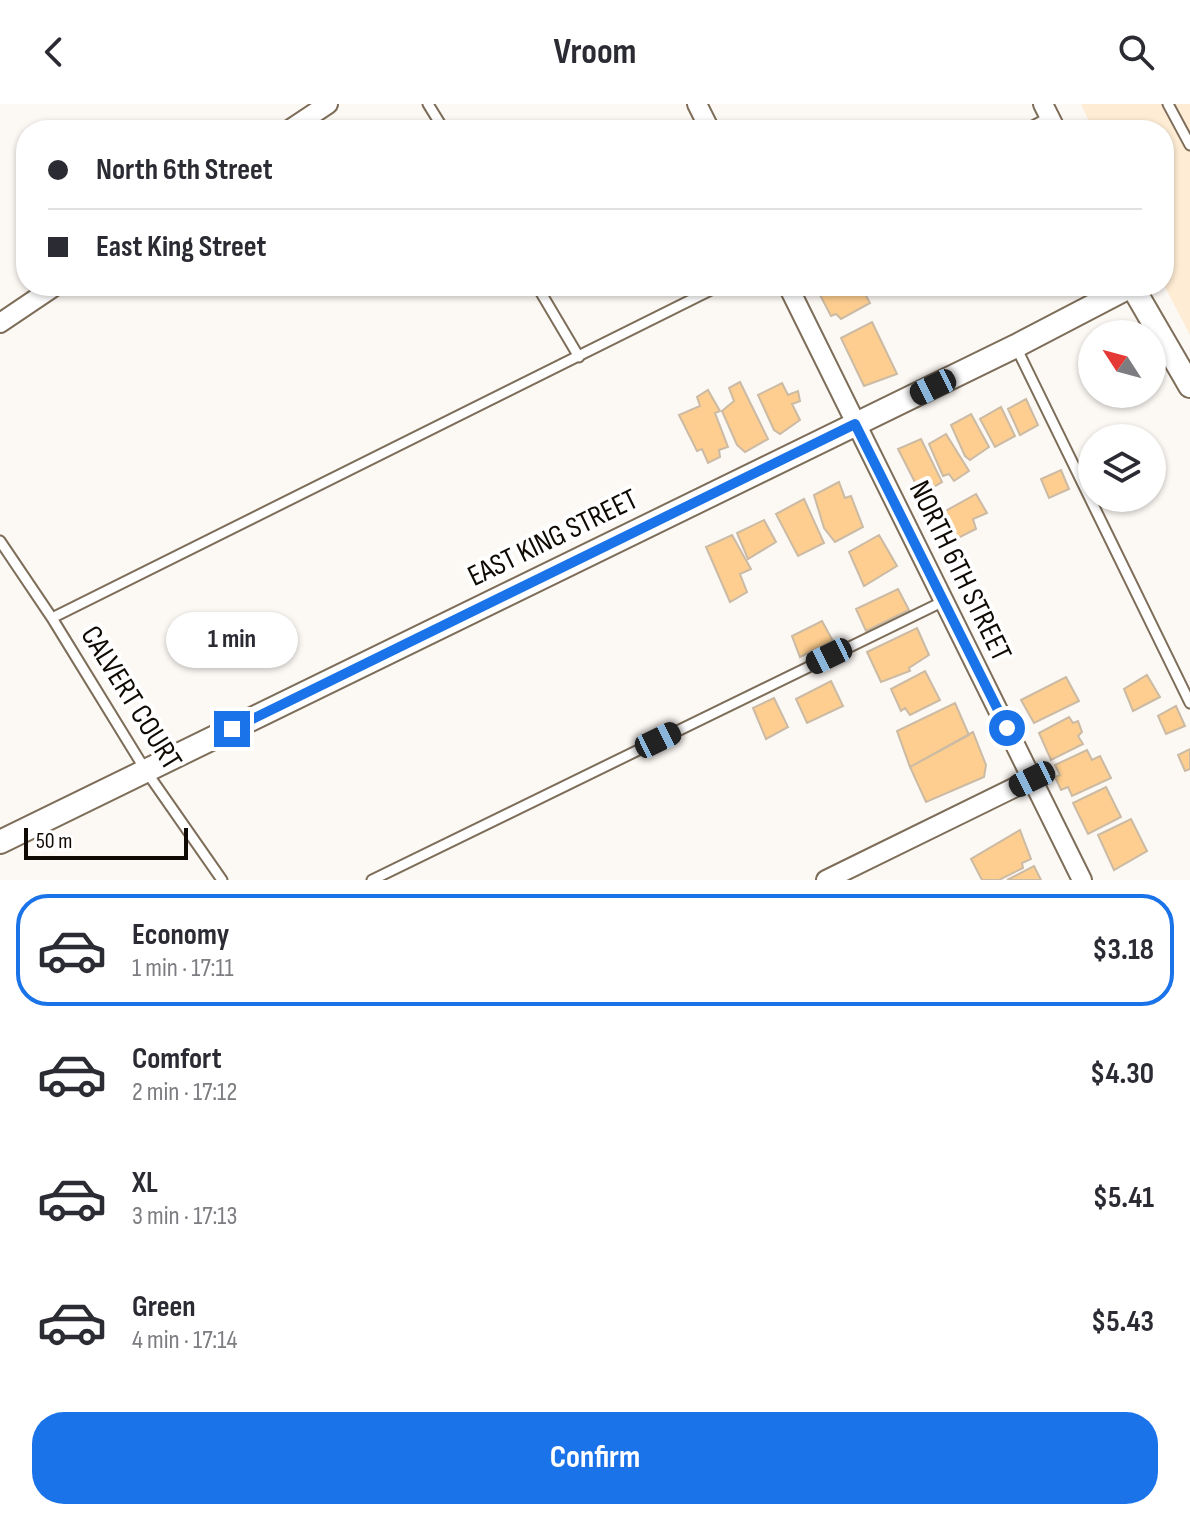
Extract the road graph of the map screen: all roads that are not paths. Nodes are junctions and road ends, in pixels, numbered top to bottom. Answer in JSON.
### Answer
{"nodes":[{"id":1,"x":328,"y":104,"type":"edge"},
{"id":2,"x":1168,"y":104,"type":"edge"},
{"id":3,"x":304,"y":120,"type":"edge"},
{"id":4,"x":1190,"y":145,"type":"edge"},
{"id":5,"x":40,"y":296,"type":"edge"},
{"id":6,"x":543,"y":296,"type":"edge"},
{"id":7,"x":699,"y":296,"type":"edge"},
{"id":8,"x":793,"y":296,"type":"edge"},
{"id":9,"x":1113,"y":296,"type":"edge"},
{"id":10,"x":1138,"y":296,"type":"edge"},
{"id":11,"x":0,"y":323,"type":"edge"},
{"id":12,"x":1016,"y":346,"type":"junction"},
{"id":13,"x":579,"y":357,"type":"junction"},
{"id":14,"x":1190,"y":386,"type":"edge"},
{"id":15,"x":855,"y":424,"type":"junction"},
{"id":16,"x":0,"y":541,"type":"edge"},
{"id":17,"x":944,"y":601,"type":"junction"},
{"id":18,"x":52,"y":618,"type":"junction"},
{"id":19,"x":1190,"y":703,"type":"edge"},
{"id":20,"x":146,"y":771,"type":"junction"},
{"id":21,"x":1032,"y":779,"type":"junction"},
{"id":22,"x":0,"y":842,"type":"edge"},
{"id":23,"x":222,"y":880,"type":"edge"},
{"id":24,"x":372,"y":880,"type":"edge"},
{"id":25,"x":826,"y":880,"type":"edge"},
{"id":26,"x":1082,"y":880,"type":"edge"}],
"edges":[{"from":1,"to":3,"type":"street"},
{"from":2,"to":4,"type":"lane"},
{"from":5,"to":11,"type":"street"},
{"from":6,"to":13,"type":"lane"},
{"from":7,"to":13,"type":"lane"},
{"from":8,"to":15,"type":"street","name":"NORTH 6TH STREET"},
{"from":9,"to":12,"type":"street","name":"EAST KING STREET"},
{"from":10,"to":14,"type":"street"},
{"from":12,"to":15,"type":"street","name":"EAST KING STREET"},
{"from":12,"to":19,"type":"lane"},
{"from":13,"to":18,"type":"lane"},
{"from":15,"to":17,"type":"street","name":"NORTH 6TH STREET"},
{"from":15,"to":20,"type":"street","name":"EAST KING STREET"},
{"from":16,"to":18,"type":"lane","name":"CALVERT COURT"},
{"from":17,"to":21,"type":"street","name":"NORTH 6TH STREET"},
{"from":17,"to":24,"type":"lane"},
{"from":18,"to":20,"type":"lane","name":"CALVERT COURT"},
{"from":20,"to":22,"type":"street","name":"EAST KING STREET"},
{"from":20,"to":23,"type":"lane","name":"CALVERT COURT"},
{"from":21,"to":25,"type":"street"},
{"from":21,"to":26,"type":"street","name":"NORTH 6TH STREET"}]}
